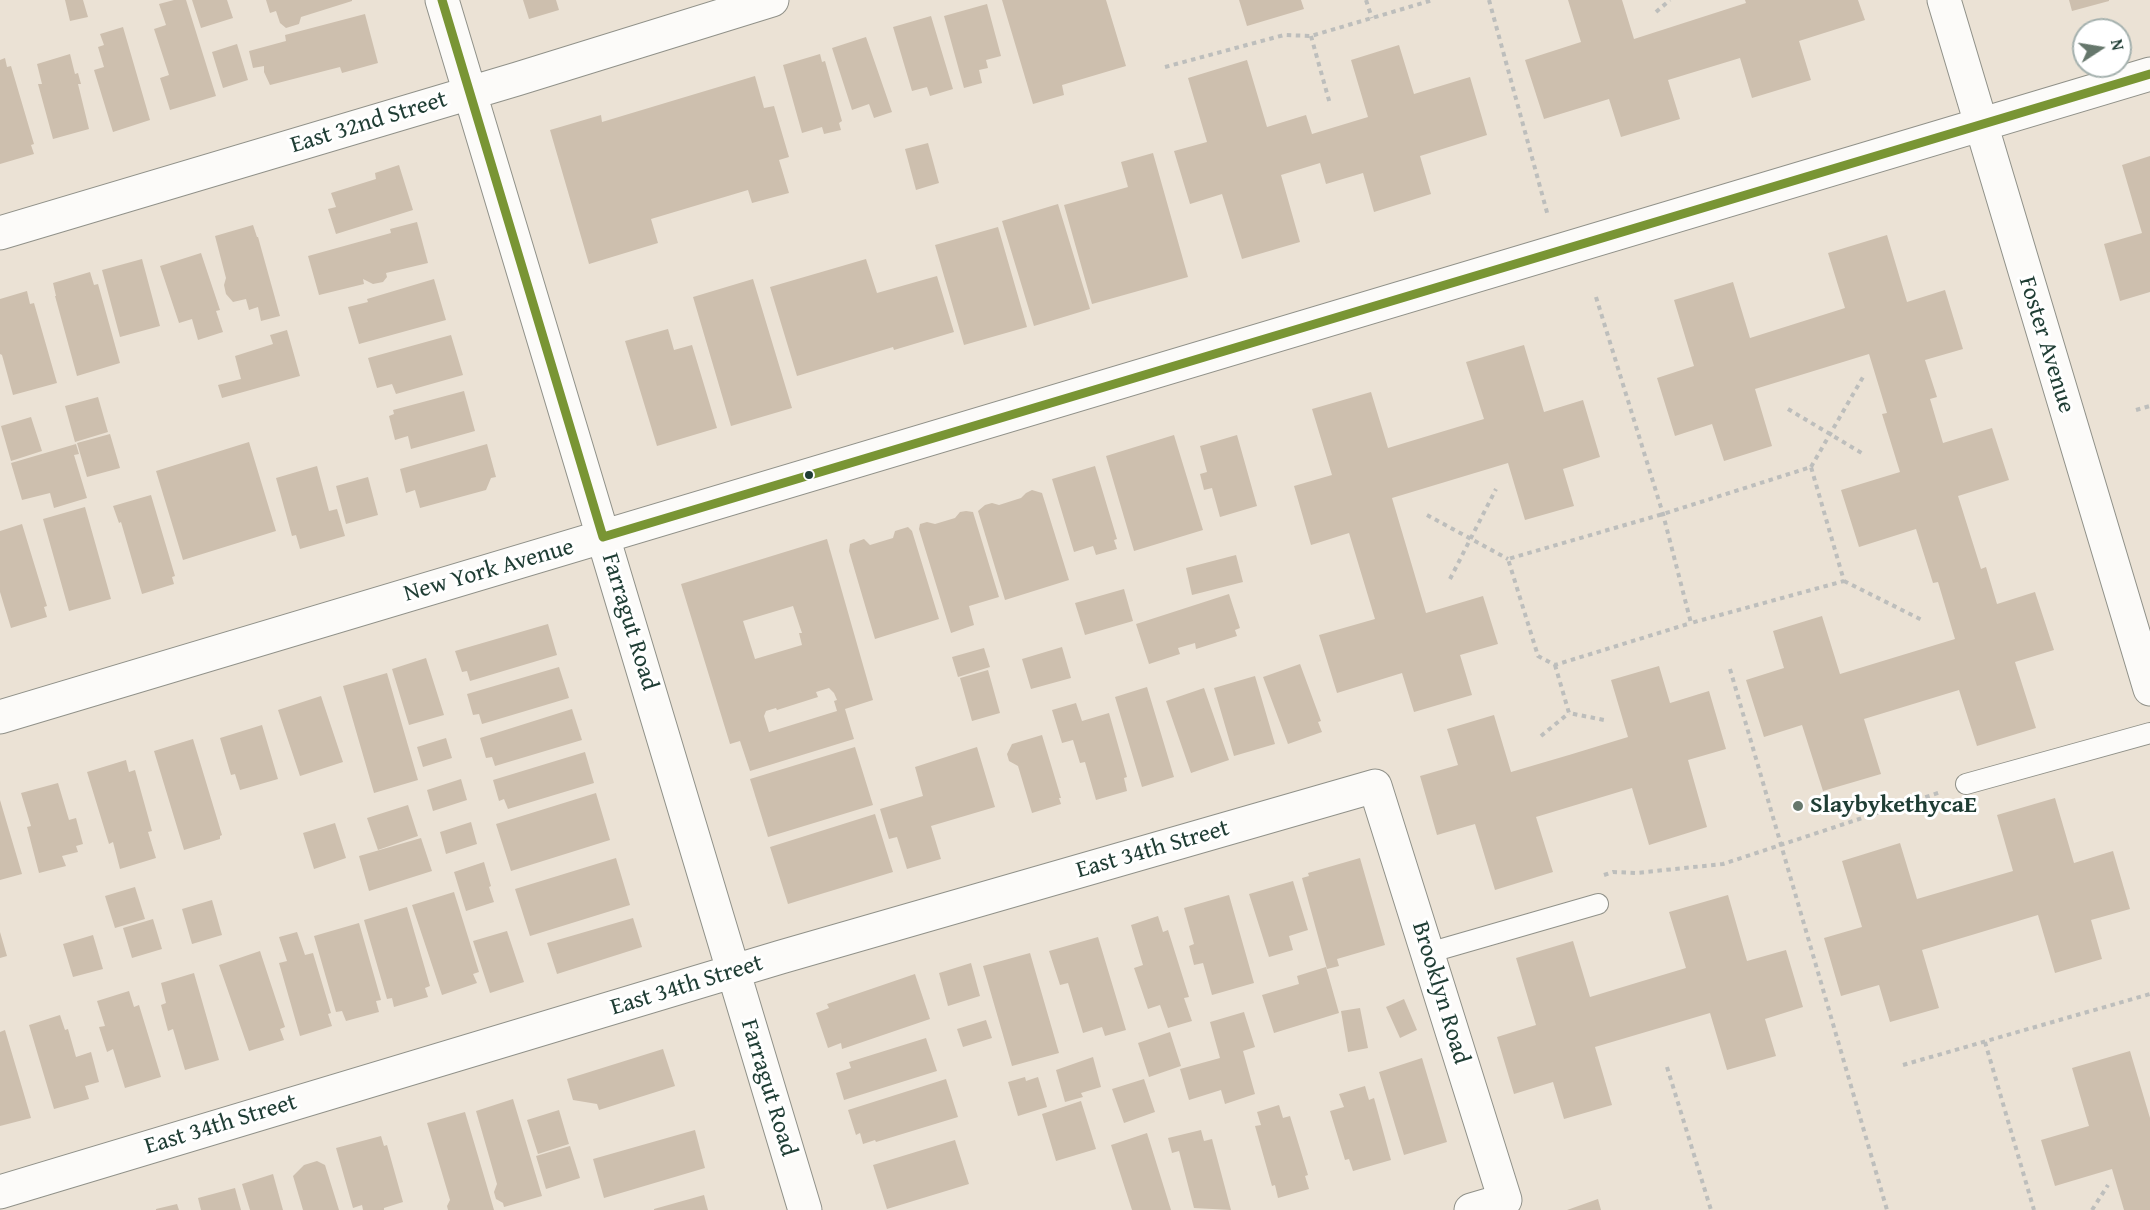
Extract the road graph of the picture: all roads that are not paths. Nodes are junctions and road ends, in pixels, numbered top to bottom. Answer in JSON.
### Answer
{"nodes":[{"id":1,"x":442,"y":0,"type":"edge"},
{"id":2,"x":772,"y":0,"type":"edge"},
{"id":3,"x":1944,"y":0,"type":"edge"},
{"id":4,"x":2150,"y":74,"type":"edge"},
{"id":5,"x":470,"y":93,"type":"junction"},
{"id":6,"x":1981,"y":125,"type":"junction"},
{"id":7,"x":0,"y":233,"type":"edge"},
{"id":8,"x":603,"y":537,"type":"junction"},
{"id":9,"x":2150,"y":689,"type":"edge"},
{"id":10,"x":0,"y":717,"type":"edge"},
{"id":11,"x":2150,"y":733,"type":"edge"},
{"id":12,"x":1966,"y":784,"type":"road end"},
{"id":13,"x":1375,"y":786,"type":"joint"},
{"id":14,"x":1598,"y":904,"type":"dead end"},
{"id":15,"x":1428,"y":953,"type":"junction"},
{"id":16,"x":734,"y":972,"type":"junction"},
{"id":17,"x":0,"y":1192,"type":"edge"},
{"id":18,"x":804,"y":1210,"type":"edge"},
{"id":19,"x":1471,"y":1210,"type":"edge"}],
"edges":[{"from":1,"to":5,"type":"street","name":"Farragut Road"},
{"from":2,"to":5,"type":"street","name":"East 32nd Street"},
{"from":3,"to":6,"type":"street","name":"Foster Avenue"},
{"from":4,"to":6,"type":"street","name":"New York Avenue"},
{"from":5,"to":7,"type":"street","name":"East 32nd Street"},
{"from":5,"to":8,"type":"street","name":"Farragut Road"},
{"from":6,"to":8,"type":"street","name":"New York Avenue"},
{"from":6,"to":9,"type":"street","name":"Foster Avenue"},
{"from":8,"to":10,"type":"street","name":"New York Avenue"},
{"from":8,"to":16,"type":"street","name":"Farragut Road"},
{"from":11,"to":12,"type":"lane"},
{"from":13,"to":15,"type":"street","name":"Brooklyn Road"},
{"from":13,"to":16,"type":"street","name":"East 34th Street"},
{"from":14,"to":15,"type":"lane"},
{"from":15,"to":19,"type":"street","name":"Brooklyn Road"},
{"from":16,"to":17,"type":"street","name":"East 34th Street"},
{"from":16,"to":18,"type":"street","name":"Farragut Road"}]}
